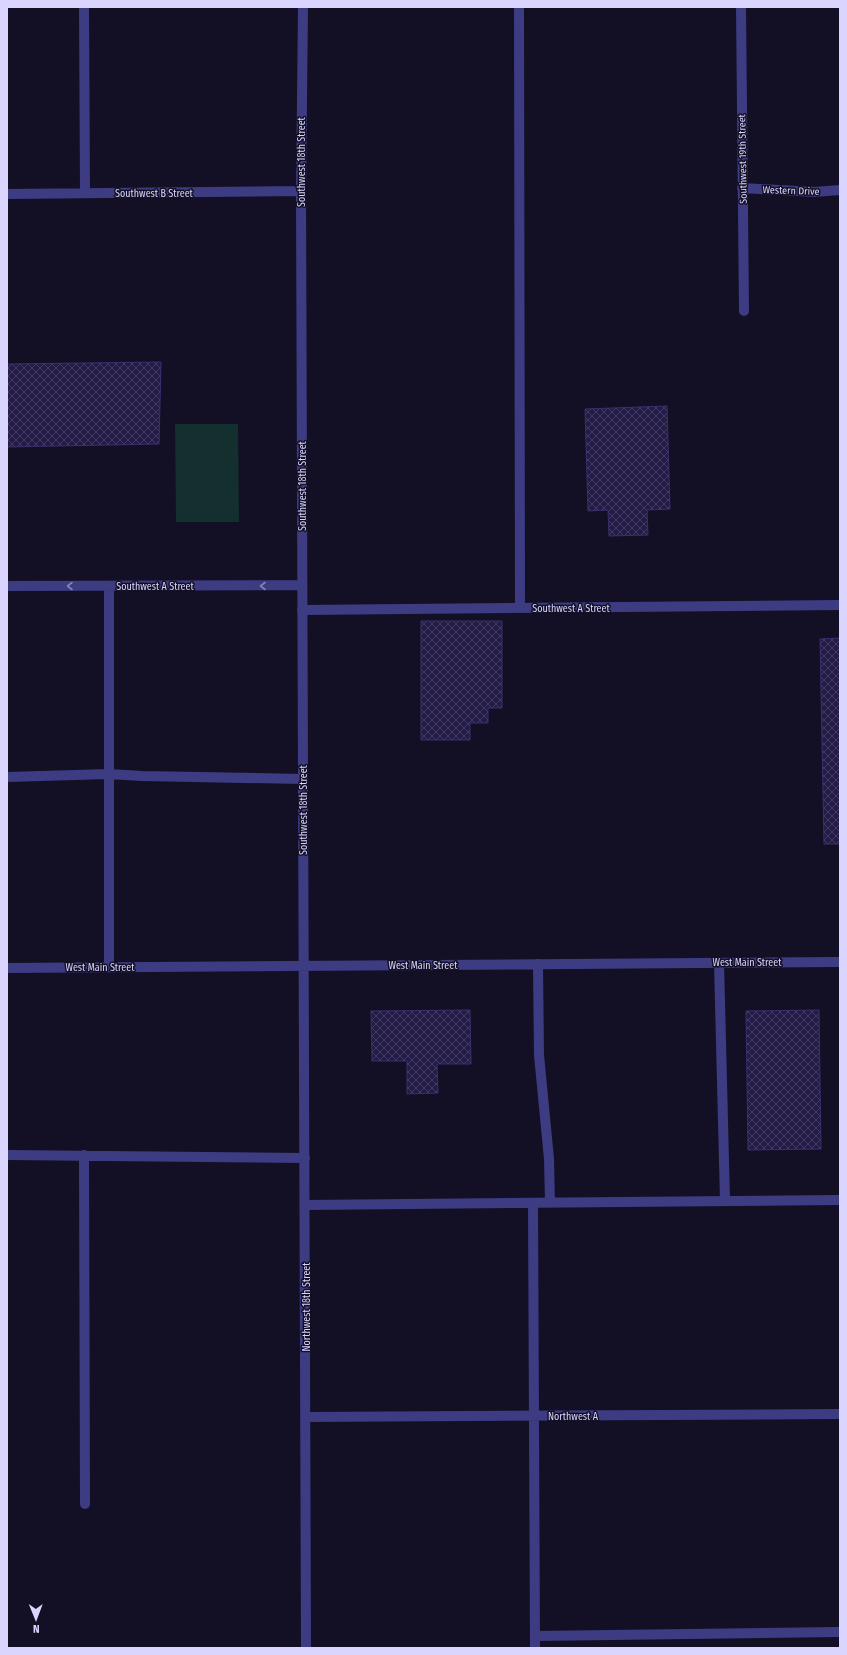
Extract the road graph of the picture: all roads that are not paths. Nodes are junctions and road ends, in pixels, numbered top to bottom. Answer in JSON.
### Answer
{"nodes":[{"id":1,"x":84,"y":7,"type":"edge"},
{"id":2,"x":303,"y":7,"type":"edge"},
{"id":3,"x":519,"y":7,"type":"edge"},
{"id":4,"x":741,"y":7,"type":"edge"},
{"id":5,"x":742,"y":188,"type":"junction"},
{"id":6,"x":840,"y":190,"type":"edge"},
{"id":7,"x":301,"y":191,"type":"junction"},
{"id":8,"x":85,"y":193,"type":"junction"},
{"id":9,"x":7,"y":194,"type":"edge"},
{"id":10,"x":744,"y":311,"type":"dead end"},
{"id":11,"x":302,"y":585,"type":"junction"},
{"id":12,"x":7,"y":586,"type":"edge"},
{"id":13,"x":109,"y":586,"type":"junction"},
{"id":14,"x":840,"y":606,"type":"edge"},
{"id":15,"x":520,"y":608,"type":"junction"},
{"id":16,"x":302,"y":610,"type":"junction"},
{"id":17,"x":109,"y":774,"type":"junction"},
{"id":18,"x":7,"y":777,"type":"edge"},
{"id":19,"x":303,"y":779,"type":"junction"},
{"id":20,"x":719,"y":962,"type":"junction"},
{"id":21,"x":840,"y":962,"type":"edge"},
{"id":22,"x":538,"y":964,"type":"junction"},
{"id":23,"x":304,"y":965,"type":"junction"},
{"id":24,"x":109,"y":967,"type":"junction"},
{"id":25,"x":7,"y":968,"type":"edge"},
{"id":26,"x":7,"y":1154,"type":"edge"},
{"id":27,"x":84,"y":1155,"type":"junction"},
{"id":28,"x":305,"y":1158,"type":"junction"},
{"id":29,"x":840,"y":1200,"type":"edge"},
{"id":30,"x":725,"y":1201,"type":"junction"},
{"id":31,"x":533,"y":1203,"type":"junction"},
{"id":32,"x":550,"y":1203,"type":"junction"},
{"id":33,"x":305,"y":1205,"type":"junction"},
{"id":34,"x":840,"y":1414,"type":"edge"},
{"id":35,"x":534,"y":1416,"type":"junction"},
{"id":36,"x":306,"y":1417,"type":"junction"},
{"id":37,"x":85,"y":1504,"type":"dead end"},
{"id":38,"x":840,"y":1632,"type":"edge"},
{"id":39,"x":535,"y":1636,"type":"junction"},
{"id":40,"x":306,"y":1648,"type":"edge"},
{"id":41,"x":535,"y":1648,"type":"edge"}],
"edges":[{"from":1,"to":8,"type":"street"},
{"from":2,"to":7,"type":"street","name":"Southwest 18th Street"},
{"from":3,"to":15,"type":"street"},
{"from":4,"to":5,"type":"street","name":"Southwest 19th Street"},
{"from":5,"to":6,"type":"street","name":"Western Drive"},
{"from":5,"to":10,"type":"street","name":"Southwest 19th Street"},
{"from":7,"to":8,"type":"street","name":"Southwest B Street"},
{"from":7,"to":11,"type":"street","name":"Southwest 18th Street"},
{"from":8,"to":9,"type":"street","name":"Southwest B Street"},
{"from":11,"to":13,"type":"street","name":"Southwest A Street","one_way":true},
{"from":11,"to":16,"type":"street","name":"Southwest 18th Street"},
{"from":13,"to":12,"type":"street","name":"Southwest A Street","one_way":true},
{"from":13,"to":17,"type":"street"},
{"from":14,"to":15,"type":"street","name":"Southwest A Street"},
{"from":15,"to":16,"type":"street","name":"Southwest A Street"},
{"from":16,"to":19,"type":"street","name":"Southwest 18th Street"},
{"from":17,"to":18,"type":"street"},
{"from":17,"to":19,"type":"street"},
{"from":17,"to":24,"type":"street"},
{"from":19,"to":23,"type":"street","name":"Southwest 18th Street"},
{"from":20,"to":21,"type":"street","name":"West Main Street"},
{"from":20,"to":22,"type":"street","name":"West Main Street"},
{"from":20,"to":30,"type":"street"},
{"from":22,"to":23,"type":"street","name":"West Main Street"},
{"from":22,"to":32,"type":"street"},
{"from":23,"to":24,"type":"street","name":"West Main Street"},
{"from":23,"to":28,"type":"street","name":"Northwest 18th Street"},
{"from":24,"to":25,"type":"street","name":"West Main Street"},
{"from":26,"to":27,"type":"street"},
{"from":27,"to":28,"type":"street"},
{"from":27,"to":37,"type":"street"},
{"from":28,"to":33,"type":"street","name":"Northwest 18th Street"},
{"from":29,"to":30,"type":"street"},
{"from":30,"to":32,"type":"street"},
{"from":31,"to":32,"type":"street"},
{"from":31,"to":33,"type":"street"},
{"from":31,"to":35,"type":"street"},
{"from":33,"to":36,"type":"street","name":"Northwest 18th Street"},
{"from":34,"to":35,"type":"street","name":"Northwest A"},
{"from":35,"to":36,"type":"street","name":"Northwest A"},
{"from":35,"to":39,"type":"street"},
{"from":36,"to":40,"type":"street","name":"Northwest 18th Street"},
{"from":38,"to":39,"type":"street"},
{"from":39,"to":41,"type":"street"}]}
